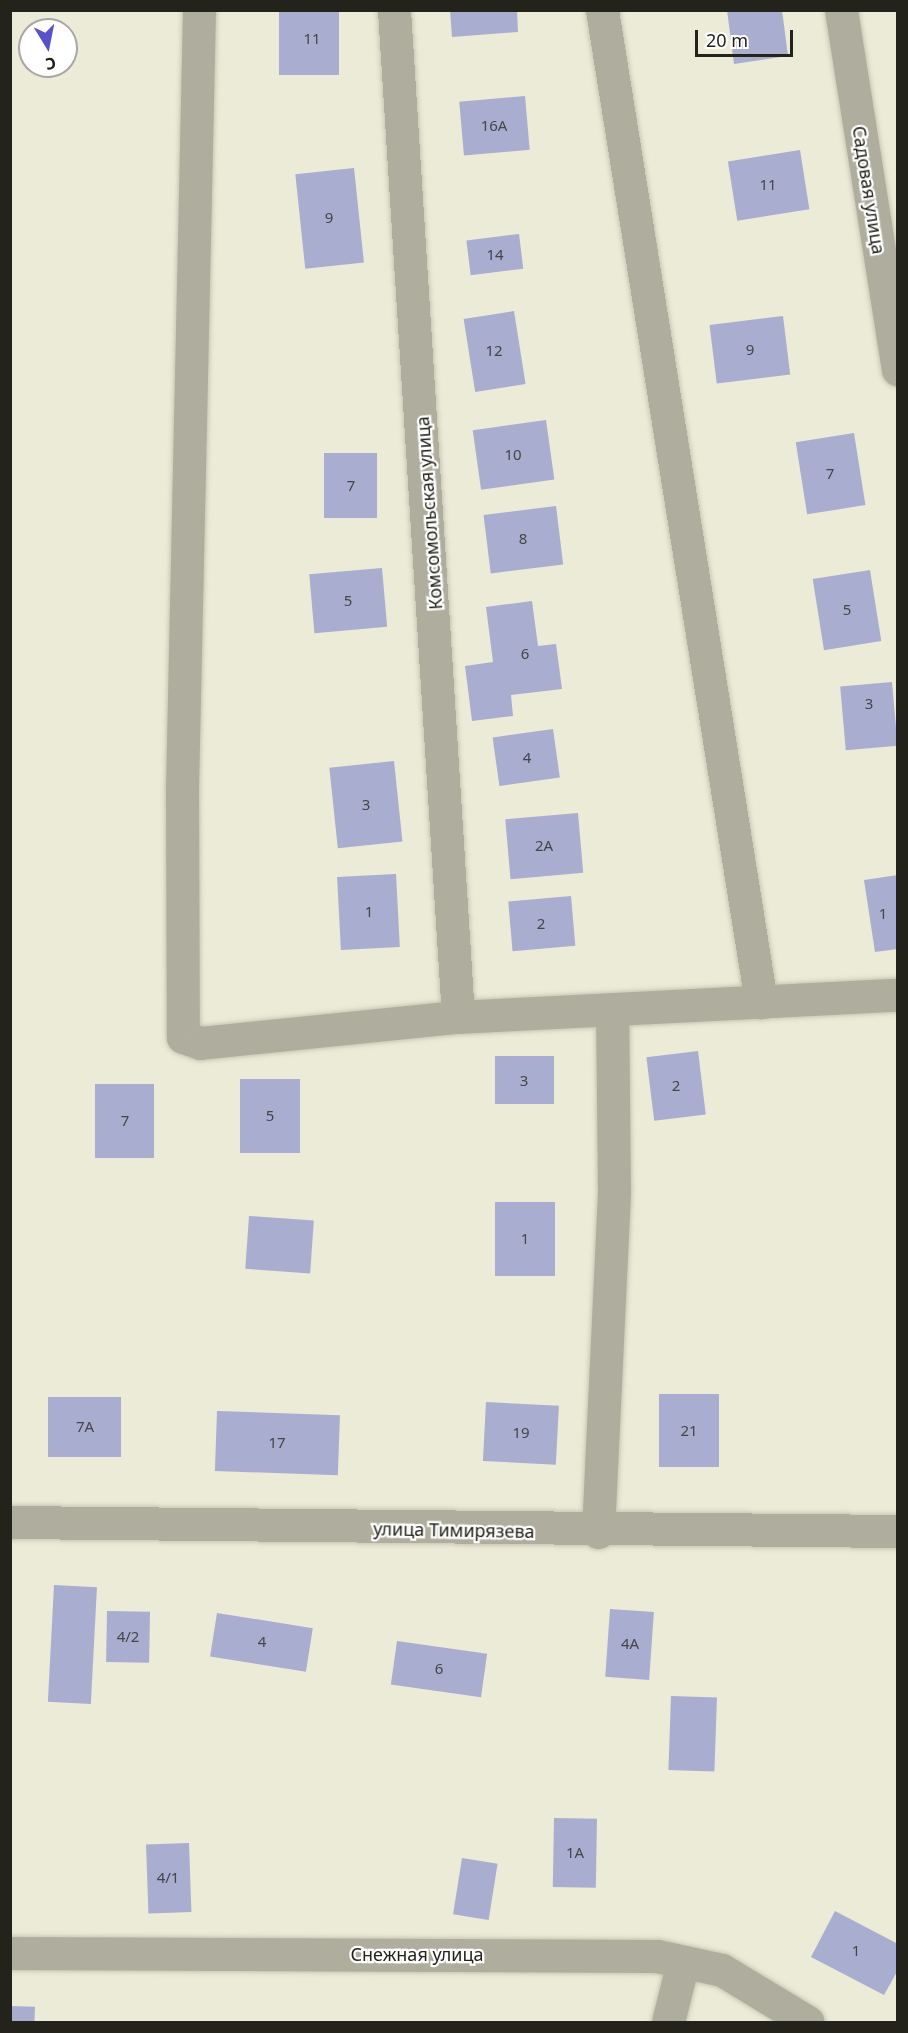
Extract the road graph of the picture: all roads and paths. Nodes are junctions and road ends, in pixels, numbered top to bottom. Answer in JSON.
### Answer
{"nodes":[{"id":1,"x":199,"y":10,"type":"edge"},
{"id":2,"x":394,"y":10,"type":"edge"},
{"id":3,"x":602,"y":10,"type":"edge"},
{"id":4,"x":841,"y":10,"type":"edge"},
{"id":5,"x":897,"y":370,"type":"edge"},
{"id":6,"x":897,"y":995,"type":"edge"},
{"id":7,"x":761,"y":1002,"type":"junction"},
{"id":8,"x":612,"y":1011,"type":"junction"},
{"id":9,"x":458,"y":1017,"type":"junction"},
{"id":10,"x":10,"y":1522,"type":"edge"},
{"id":11,"x":897,"y":1531,"type":"edge"},
{"id":12,"x":598,"y":1532,"type":"junction"},
{"id":13,"x":10,"y":1953,"type":"edge"},
{"id":14,"x":683,"y":1962,"type":"junction"},
{"id":15,"x":668,"y":2022,"type":"edge"},
{"id":16,"x":808,"y":2022,"type":"edge"}],
"edges":[{"from":1,"to":9,"type":"street"},
{"from":2,"to":9,"type":"street","name":"Комсомольская улица"},
{"from":3,"to":7,"type":"street"},
{"from":4,"to":5,"type":"street","name":"Садовая улица"},
{"from":6,"to":7,"type":"street"},
{"from":7,"to":8,"type":"street"},
{"from":8,"to":9,"type":"street"},
{"from":8,"to":12,"type":"street"},
{"from":10,"to":12,"type":"street","name":"улица Тимирязева"},
{"from":11,"to":12,"type":"street","name":"улица Тимирязева"},
{"from":13,"to":14,"type":"street","name":"Снежная улица"},
{"from":14,"to":15,"type":"street"},
{"from":14,"to":16,"type":"street","name":"Снежная улица"}]}
